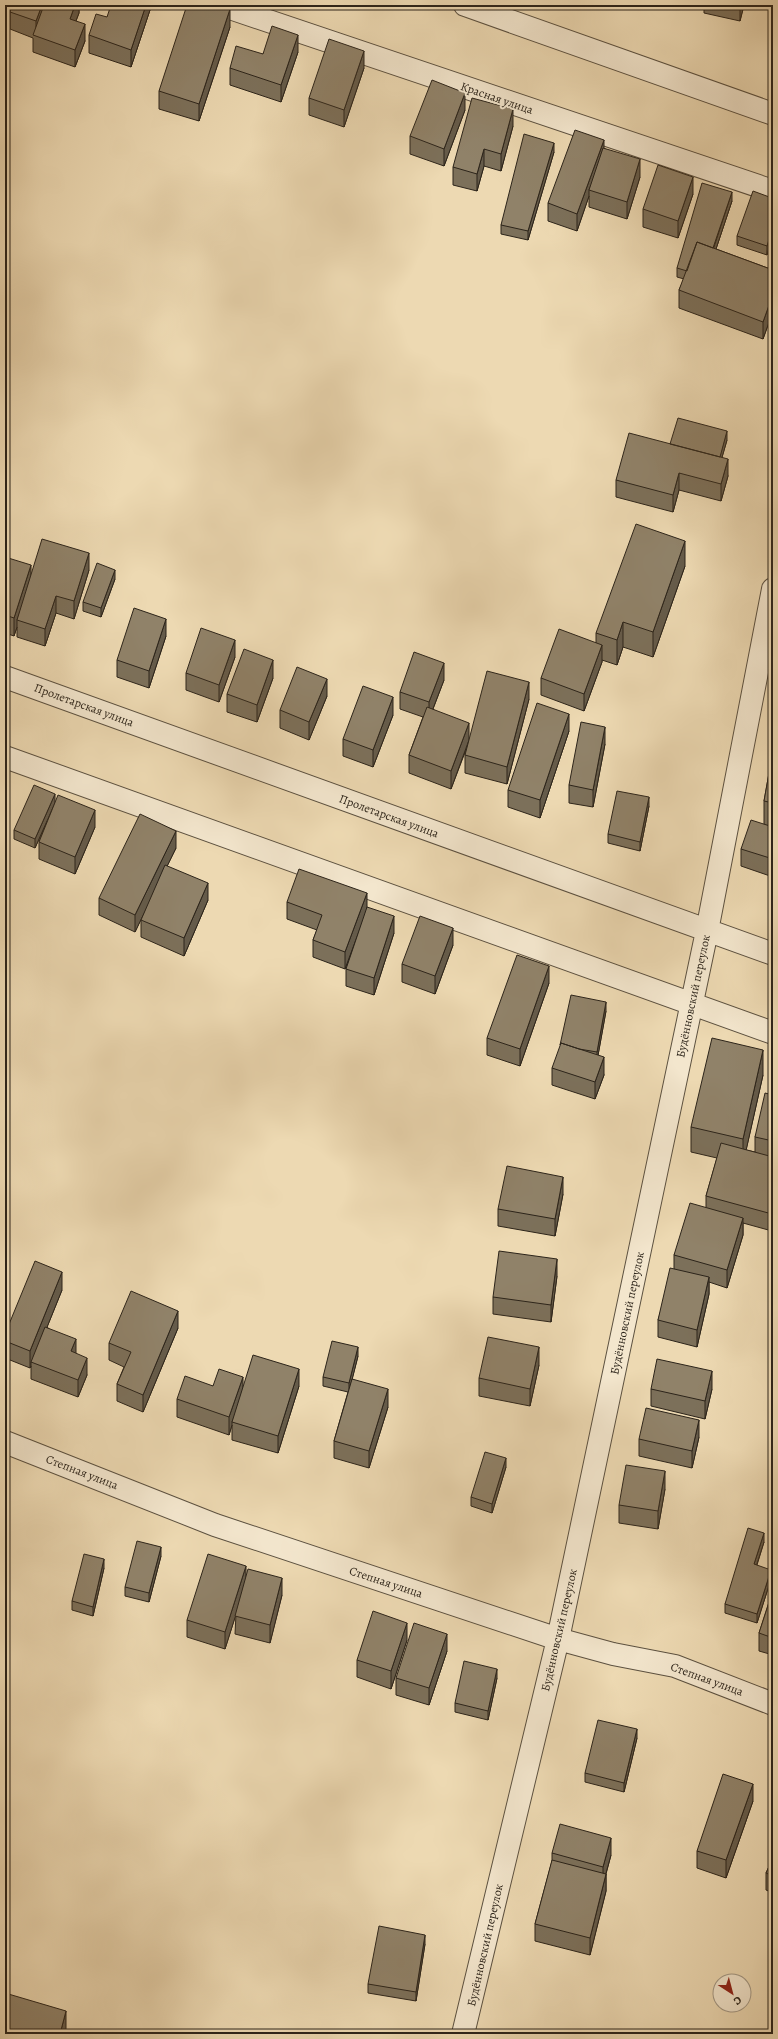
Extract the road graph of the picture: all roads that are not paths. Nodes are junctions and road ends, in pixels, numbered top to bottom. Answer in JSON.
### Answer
{"nodes":[{"id":1,"x":221,"y":5,"type":"edge"},
{"id":2,"x":465,"y":5,"type":"edge"},
{"id":3,"x":773,"y":114,"type":"edge"},
{"id":4,"x":773,"y":191,"type":"edge"},
{"id":5,"x":773,"y":589,"type":"edge"},
{"id":6,"x":5,"y":677,"type":"edge"},
{"id":7,"x":5,"y":757,"type":"edge"},
{"id":8,"x":707,"y":931,"type":"junction"},
{"id":9,"x":773,"y":954,"type":"edge"},
{"id":10,"x":692,"y":1006,"type":"junction"},
{"id":11,"x":773,"y":1033,"type":"edge"},
{"id":12,"x":5,"y":1442,"type":"edge"},
{"id":13,"x":558,"y":1639,"type":"junction"},
{"id":14,"x":773,"y":1704,"type":"edge"},
{"id":15,"x":464,"y":2034,"type":"edge"}],
"edges":[{"from":1,"to":4,"type":"street","name":"Красная улица"},
{"from":2,"to":3,"type":"street"},
{"from":5,"to":8,"type":"street","name":"Будённовский переулок"},
{"from":6,"to":8,"type":"street","name":"Пролетарская улица"},
{"from":7,"to":10,"type":"street"},
{"from":8,"to":9,"type":"street","name":"Пролетарская улица"},
{"from":8,"to":10,"type":"street","name":"Будённовский переулок"},
{"from":10,"to":11,"type":"street"},
{"from":10,"to":13,"type":"street","name":"Будённовский переулок"},
{"from":12,"to":13,"type":"street","name":"Степная улица"},
{"from":13,"to":14,"type":"street","name":"Степная улица"},
{"from":13,"to":15,"type":"street","name":"Будённовский переулок"}]}
